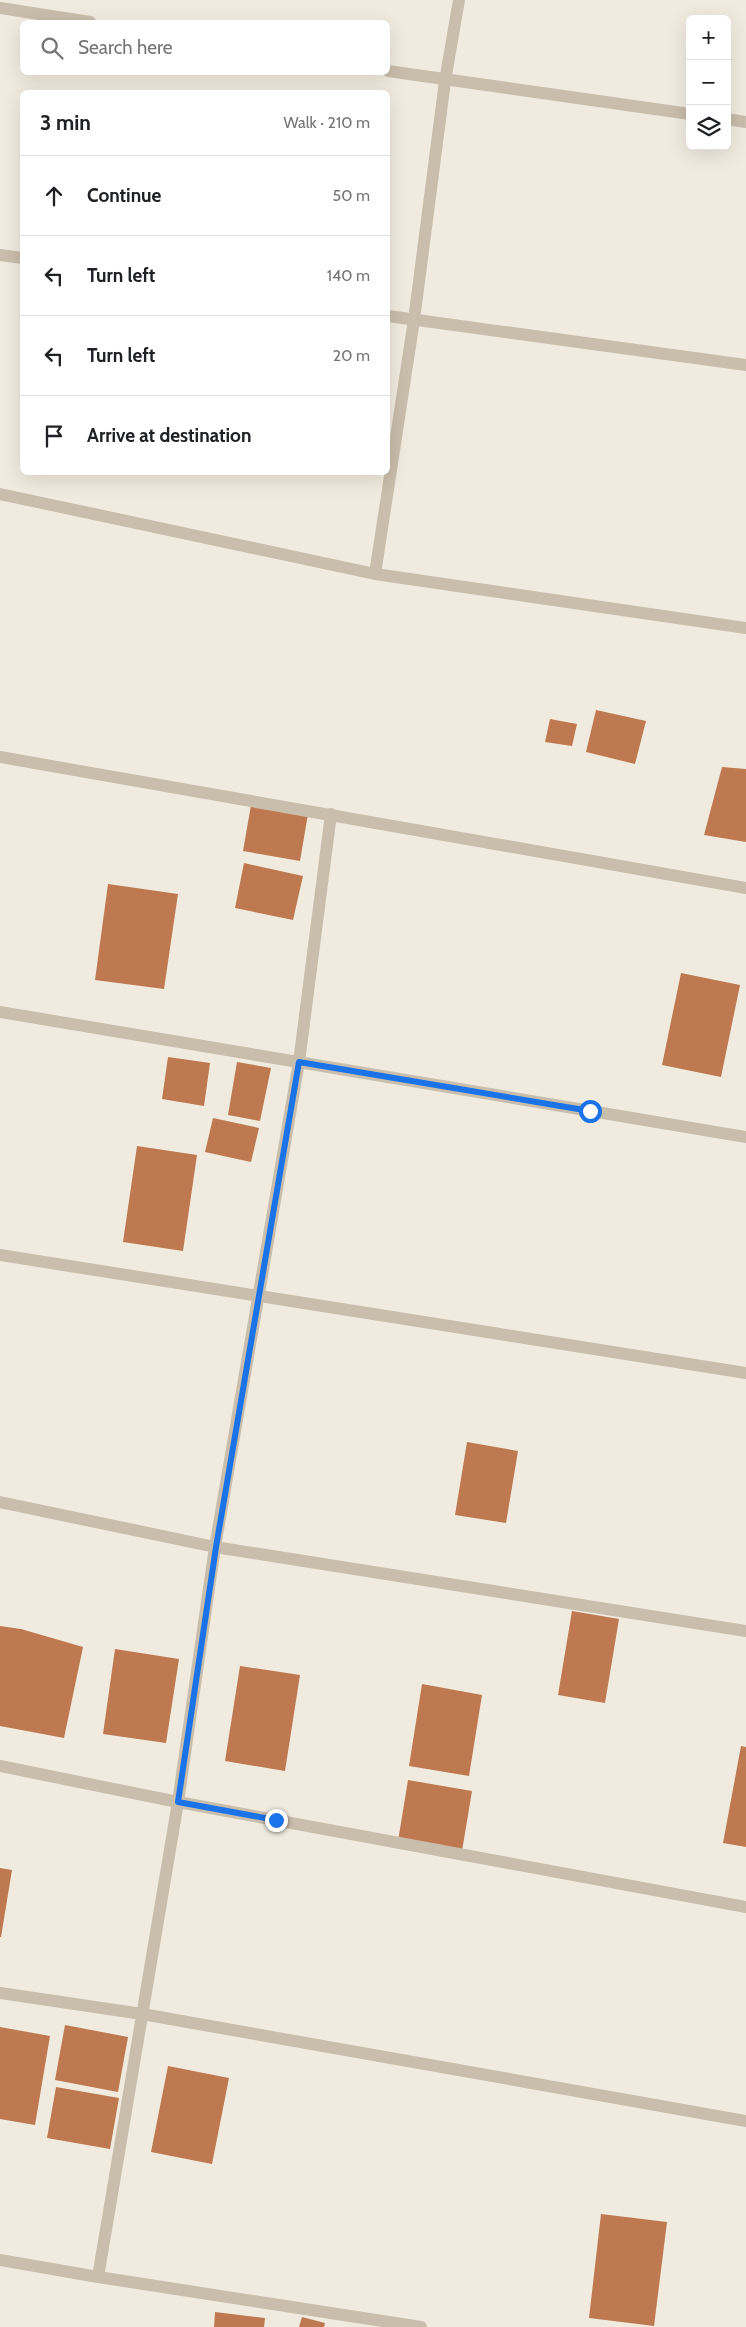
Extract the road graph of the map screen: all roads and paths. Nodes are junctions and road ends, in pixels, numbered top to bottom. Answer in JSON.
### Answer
{"nodes":[{"id":1,"x":459,"y":0,"type":"edge"},
{"id":2,"x":0,"y":8,"type":"edge"},
{"id":3,"x":77,"y":20,"type":"edge"},
{"id":4,"x":390,"y":71,"type":"edge"},
{"id":5,"x":445,"y":81,"type":"junction"},
{"id":6,"x":686,"y":113,"type":"edge"},
{"id":7,"x":731,"y":120,"type":"edge"},
{"id":8,"x":746,"y":122,"type":"edge"},
{"id":9,"x":0,"y":255,"type":"edge"},
{"id":10,"x":20,"y":258,"type":"edge"},
{"id":11,"x":390,"y":316,"type":"edge"},
{"id":12,"x":414,"y":320,"type":"junction"},
{"id":13,"x":746,"y":365,"type":"edge"},
{"id":14,"x":0,"y":494,"type":"edge"},
{"id":15,"x":375,"y":574,"type":"junction"},
{"id":16,"x":746,"y":628,"type":"edge"},
{"id":17,"x":0,"y":757,"type":"edge"},
{"id":18,"x":331,"y":814,"type":"junction"},
{"id":19,"x":746,"y":888,"type":"edge"},
{"id":20,"x":0,"y":1012,"type":"edge"},
{"id":21,"x":299,"y":1062,"type":"junction"},
{"id":22,"x":746,"y":1137,"type":"edge"},
{"id":23,"x":0,"y":1255,"type":"edge"},
{"id":24,"x":259,"y":1295,"type":"junction"},
{"id":25,"x":746,"y":1373,"type":"edge"},
{"id":26,"x":0,"y":1502,"type":"edge"},
{"id":27,"x":216,"y":1547,"type":"junction"},
{"id":28,"x":746,"y":1631,"type":"edge"},
{"id":29,"x":0,"y":1766,"type":"edge"},
{"id":30,"x":178,"y":1802,"type":"junction"},
{"id":31,"x":746,"y":1907,"type":"edge"},
{"id":32,"x":0,"y":1993,"type":"edge"},
{"id":33,"x":142,"y":2014,"type":"junction"},
{"id":34,"x":746,"y":2121,"type":"edge"},
{"id":35,"x":0,"y":2260,"type":"edge"},
{"id":36,"x":98,"y":2277,"type":"junction"},
{"id":37,"x":421,"y":2327,"type":"edge"}],
"edges":[{"from":1,"to":5,"type":"street"},
{"from":2,"to":3,"type":"street"},
{"from":4,"to":5,"type":"street"},
{"from":5,"to":6,"type":"street"},
{"from":5,"to":12,"type":"street"},
{"from":7,"to":8,"type":"street"},
{"from":9,"to":10,"type":"street"},
{"from":11,"to":12,"type":"street"},
{"from":12,"to":13,"type":"street"},
{"from":12,"to":15,"type":"street"},
{"from":14,"to":15,"type":"street"},
{"from":15,"to":16,"type":"street"},
{"from":17,"to":18,"type":"street"},
{"from":18,"to":19,"type":"street"},
{"from":18,"to":21,"type":"street"},
{"from":20,"to":21,"type":"street"},
{"from":21,"to":22,"type":"street"},
{"from":21,"to":24,"type":"street"},
{"from":23,"to":24,"type":"street"},
{"from":24,"to":25,"type":"street"},
{"from":24,"to":27,"type":"street"},
{"from":26,"to":27,"type":"street"},
{"from":27,"to":28,"type":"street"},
{"from":27,"to":30,"type":"street"},
{"from":29,"to":30,"type":"street"},
{"from":30,"to":31,"type":"street"},
{"from":30,"to":33,"type":"street"},
{"from":32,"to":33,"type":"street"},
{"from":33,"to":34,"type":"street"},
{"from":33,"to":36,"type":"street"},
{"from":35,"to":36,"type":"street"},
{"from":36,"to":37,"type":"street"}]}
